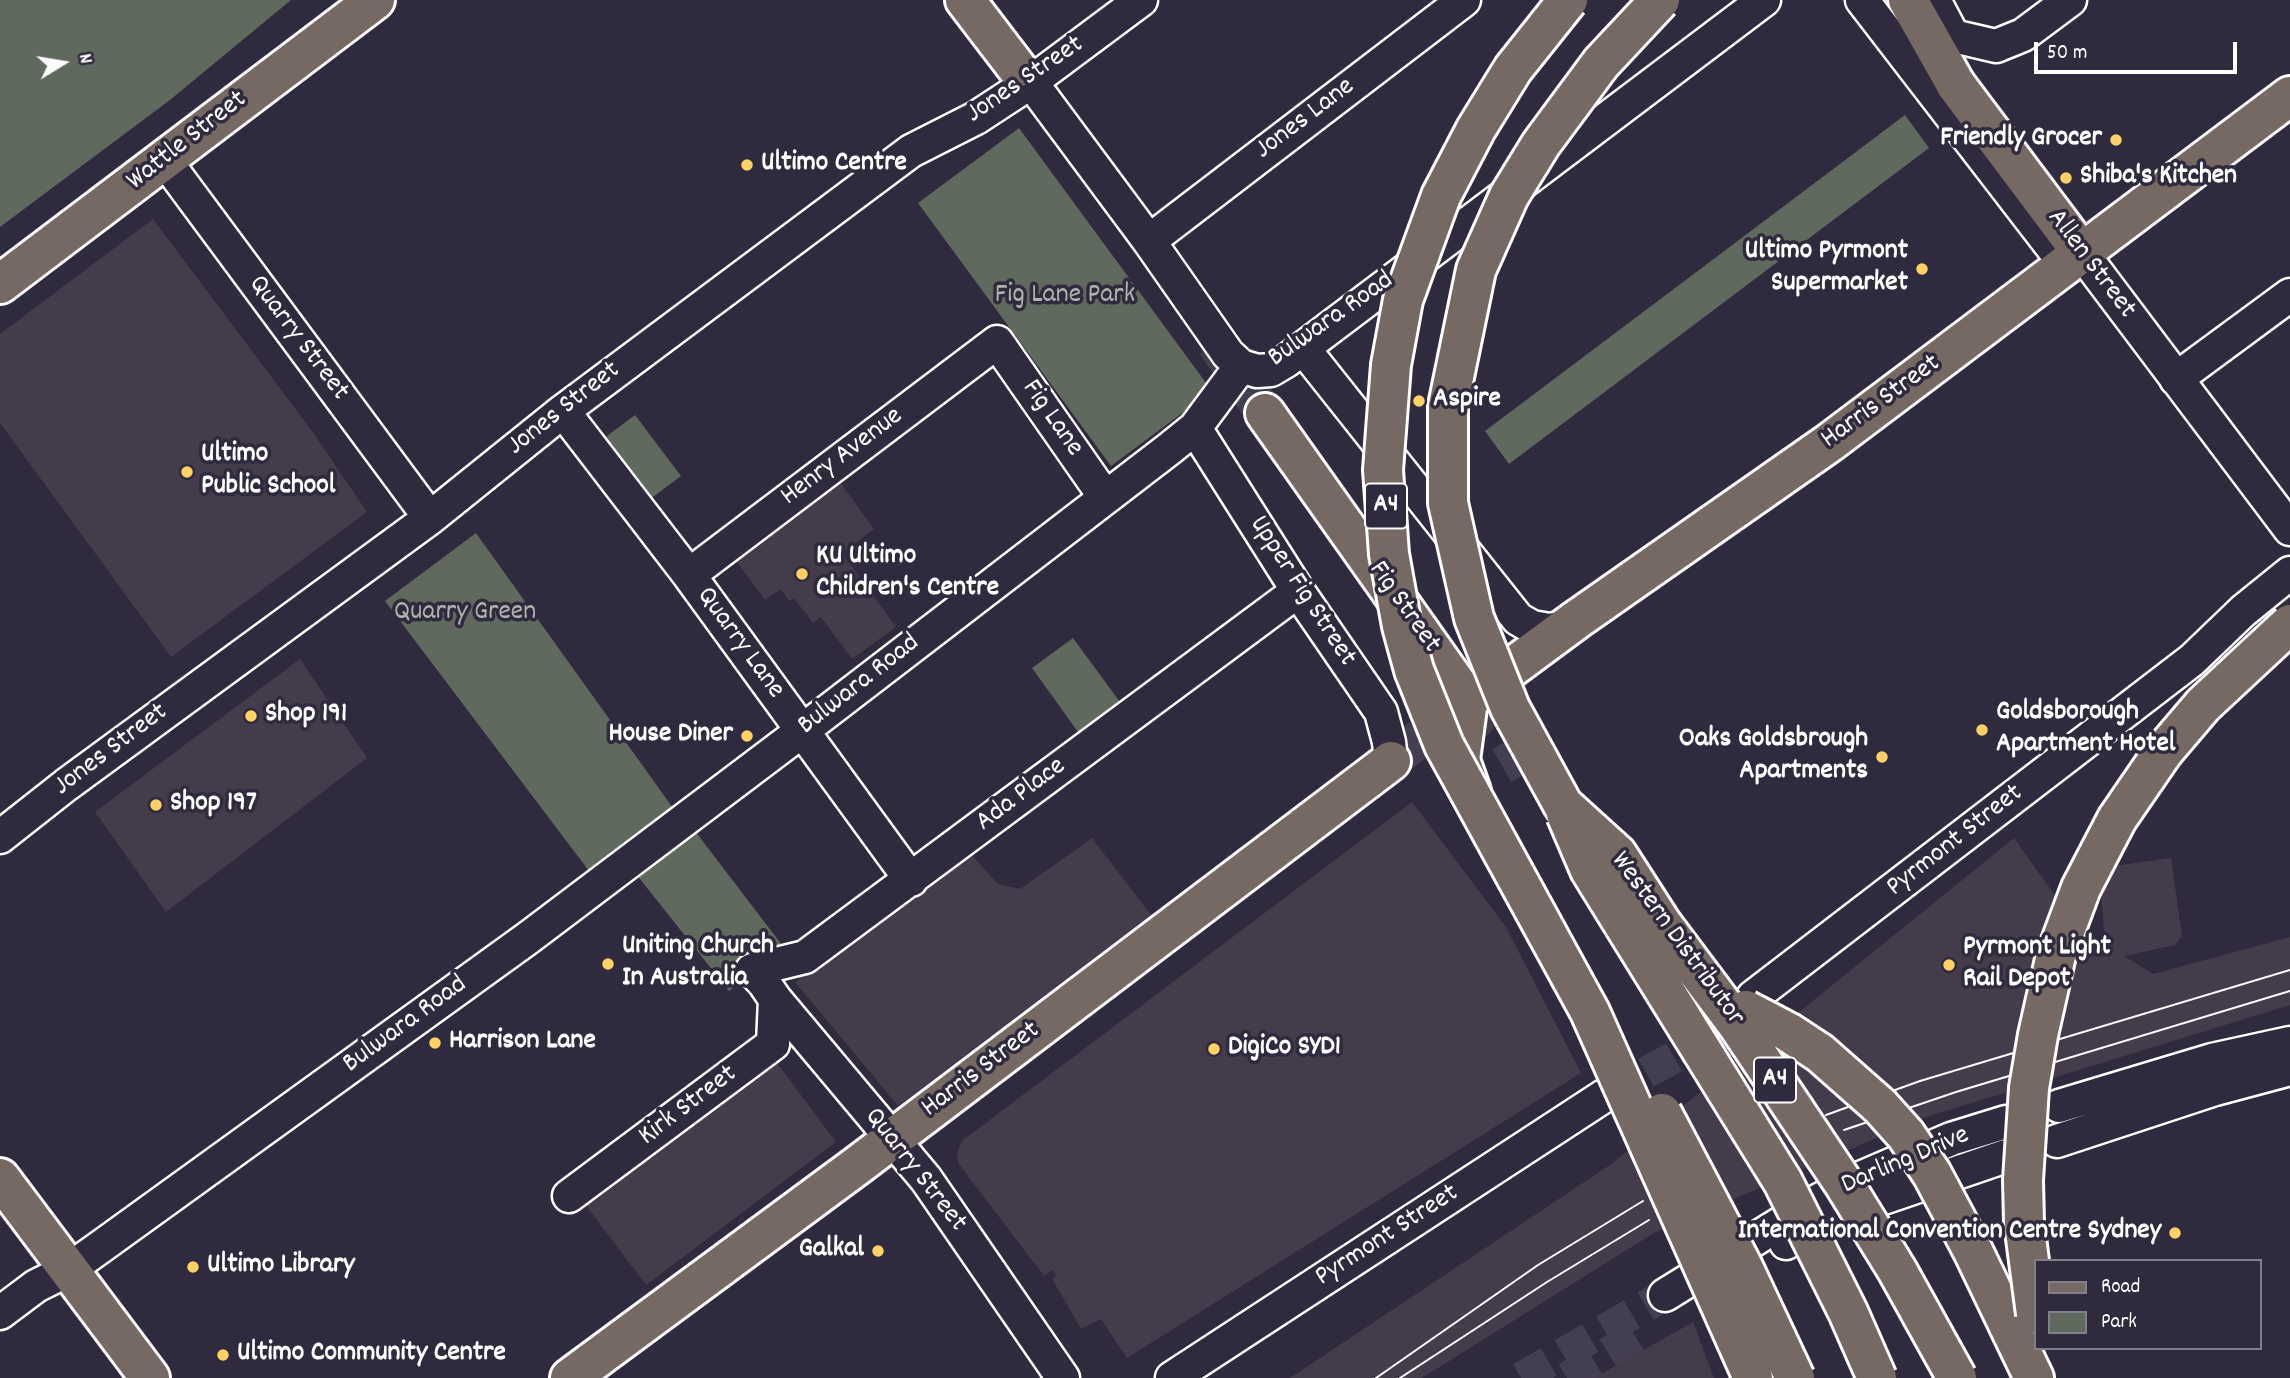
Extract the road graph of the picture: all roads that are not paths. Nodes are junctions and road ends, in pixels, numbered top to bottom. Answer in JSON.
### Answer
{"nodes":[{"id":1,"x":375,"y":0,"type":"edge"},
{"id":2,"x":965,"y":0,"type":"edge"},
{"id":3,"x":1141,"y":0,"type":"edge"},
{"id":4,"x":1464,"y":0,"type":"edge"},
{"id":5,"x":1568,"y":0,"type":"edge"},
{"id":6,"x":1660,"y":0,"type":"edge"},
{"id":7,"x":1764,"y":0,"type":"edge"},
{"id":8,"x":1862,"y":0,"type":"edge"},
{"id":9,"x":1890,"y":0,"type":"edge"},
{"id":10,"x":1908,"y":0,"type":"edge"},
{"id":11,"x":1934,"y":0,"type":"edge"},
{"id":12,"x":2070,"y":0,"type":"edge"},
{"id":13,"x":1024,"y":75,"type":"junction"},
{"id":14,"x":1956,"y":85,"type":"junction"},
{"id":15,"x":2290,"y":96,"type":"edge"},
{"id":16,"x":164,"y":159,"type":"junction"},
{"id":17,"x":1149,"y":241,"type":"junction"},
{"id":18,"x":2074,"y":259,"type":"junction"},
{"id":19,"x":0,"y":284,"type":"edge"},
{"id":20,"x":2290,"y":295,"type":"edge"},
{"id":21,"x":997,"y":342,"type":"joint"},
{"id":22,"x":1303,"y":348,"type":"junction"},
{"id":23,"x":1241,"y":366,"type":"junction"},
{"id":24,"x":2176,"y":379,"type":"junction"},
{"id":25,"x":563,"y":411,"type":"junction"},
{"id":26,"x":1265,"y":414,"type":"tunnel mouth"},
{"id":27,"x":1195,"y":428,"type":"junction"},
{"id":28,"x":1105,"y":497,"type":"junction"},
{"id":29,"x":430,"y":518,"type":"junction"},
{"id":30,"x":2290,"y":529,"type":"edge"},
{"id":31,"x":2290,"y":572,"type":"edge"},
{"id":32,"x":689,"y":575,"type":"junction"},
{"id":33,"x":1298,"y":591,"type":"junction"},
{"id":34,"x":2290,"y":624,"type":"edge"},
{"id":35,"x":1567,"y":627,"type":"junction"},
{"id":36,"x":2244,"y":631,"type":"tunnel mouth"},
{"id":37,"x":2192,"y":660,"type":"junction"},
{"id":38,"x":1468,"y":700,"type":"junction"},
{"id":39,"x":802,"y":731,"type":"junction"},
{"id":40,"x":1391,"y":761,"type":"joint"},
{"id":41,"x":1563,"y":805,"type":"junction"},
{"id":42,"x":0,"y":837,"type":"edge"},
{"id":43,"x":911,"y":880,"type":"junction"},
{"id":44,"x":765,"y":985,"type":"junction"},
{"id":45,"x":1750,"y":1003,"type":"joint"},
{"id":46,"x":1590,"y":1012,"type":"junction"},
{"id":47,"x":2290,"y":1043,"type":"edge"},
{"id":48,"x":2290,"y":1069,"type":"edge"},
{"id":49,"x":1604,"y":1096,"type":"tunnel mouth"},
{"id":50,"x":2059,"y":1106,"type":"dead end"},
{"id":51,"x":2006,"y":1122,"type":"dead end"},
{"id":52,"x":892,"y":1139,"type":"junction"},
{"id":53,"x":2057,"y":1141,"type":"dead end"},
{"id":54,"x":2006,"y":1156,"type":"dead end"},
{"id":55,"x":0,"y":1178,"type":"edge"},
{"id":56,"x":569,"y":1196,"type":"dead end"},
{"id":57,"x":68,"y":1270,"type":"junction"},
{"id":58,"x":2035,"y":1306,"type":"edge"},
{"id":59,"x":0,"y":1313,"type":"edge"},
{"id":60,"x":2046,"y":1350,"type":"edge"},
{"id":61,"x":150,"y":1378,"type":"edge"},
{"id":62,"x":570,"y":1378,"type":"edge"},
{"id":63,"x":1063,"y":1378,"type":"edge"},
{"id":64,"x":1172,"y":1378,"type":"edge"},
{"id":65,"x":1753,"y":1378,"type":"edge"},
{"id":66,"x":1775,"y":1378,"type":"edge"},
{"id":67,"x":1795,"y":1378,"type":"edge"},
{"id":68,"x":1877,"y":1378,"type":"edge"},
{"id":69,"x":1957,"y":1378,"type":"edge"},
{"id":70,"x":2034,"y":1378,"type":"edge"},
{"id":71,"x":2054,"y":1378,"type":"edge"}],
"edges":[{"from":1,"to":16,"type":"main road","name":"Wattle Street"},
{"from":2,"to":13,"type":"main road"},
{"from":3,"to":13,"type":"street","name":"Jones Street"},
{"from":4,"to":17,"type":"street","name":"Jones Lane"},
{"from":5,"to":46,"type":"main road","number":"A4","bridge":true},
{"from":6,"to":41,"type":"main road","name":"Western Distributor","number":"A4","bridge":true},
{"from":7,"to":22,"type":"street","name":"Bulwara Road"},
{"from":8,"to":18,"type":"street","name":"Allen Street"},
{"from":9,"to":14,"type":"street","name":"Allen Street"},
{"from":10,"to":14,"type":"main road"},
{"from":11,"to":12,"type":"street"},
{"from":13,"to":17,"type":"street"},
{"from":13,"to":25,"type":"street","name":"Jones Street"},
{"from":14,"to":18,"type":"main road","name":"Allen Street"},
{"from":15,"to":18,"type":"main road","name":"Harris Street"},
{"from":16,"to":19,"type":"main road","name":"Wattle Street"},
{"from":16,"to":29,"type":"street","name":"Quarry Street"},
{"from":17,"to":23,"type":"street"},
{"from":18,"to":24,"type":"street","name":"Allen Street"},
{"from":18,"to":35,"type":"main road","name":"Harris Street"},
{"from":20,"to":24,"type":"street"},
{"from":21,"to":28,"type":"street","name":"Fig Lane"},
{"from":21,"to":32,"type":"street","name":"Henry Avenue"},
{"from":22,"to":23,"type":"street","name":"Bulwara Road"},
{"from":22,"to":35,"type":"street"},
{"from":23,"to":27,"type":"street","name":"Bulwara Road"},
{"from":24,"to":30,"type":"street","name":"Allen Street"},
{"from":25,"to":29,"type":"street","name":"Jones Street"},
{"from":25,"to":32,"type":"street","name":"Quarry Lane"},
{"from":26,"to":38,"type":"main road","name":"Fig Street"},
{"from":27,"to":28,"type":"street","name":"Bulwara Road"},
{"from":27,"to":33,"type":"street","name":"Upper Fig Street"},
{"from":28,"to":39,"type":"street","name":"Bulwara Road"},
{"from":29,"to":42,"type":"street","name":"Jones Street"},
{"from":31,"to":37,"type":"street","name":"Pyrmont Street"},
{"from":32,"to":39,"type":"street","name":"Quarry Lane"},
{"from":33,"to":40,"type":"street","name":"Upper Fig Street"},
{"from":33,"to":43,"type":"street","name":"Ada Place"},
{"from":34,"to":58,"type":"main road","bridge":true},
{"from":35,"to":38,"type":"main road","name":"Harris Street"},
{"from":36,"to":37,"type":"street","name":"Pyrmont Street"},
{"from":37,"to":45,"type":"street","name":"Pyrmont Street"},
{"from":38,"to":66,"type":"main road","bridge":true},
{"from":39,"to":43,"type":"street","name":"Quarry Lane"},
{"from":39,"to":57,"type":"street","name":"Bulwara Road"},
{"from":40,"to":52,"type":"main road","name":"Harris Street"},
{"from":41,"to":68,"type":"main road","bridge":true},
{"from":41,"to":69,"type":"main road","name":"Western Distributor","number":"A4","bridge":true},
{"from":43,"to":44,"type":"street","name":"Ada Place"},
{"from":44,"to":52,"type":"street","name":"Quarry Street"},
{"from":44,"to":56,"type":"street","name":"Kirk Street"},
{"from":45,"to":70,"type":"main road","bridge":true},
{"from":46,"to":65,"type":"main road","number":"A4","bridge":true},
{"from":46,"to":67,"type":"main road","bridge":true},
{"from":47,"to":50,"type":"street"},
{"from":48,"to":53,"type":"street"},
{"from":49,"to":64,"type":"street","name":"Pyrmont Street"},
{"from":51,"to":54,"type":"street","name":"Darling Drive"},
{"from":52,"to":62,"type":"main road","name":"Harris Street"},
{"from":52,"to":63,"type":"street","name":"Quarry Street"},
{"from":55,"to":57,"type":"main road"},
{"from":57,"to":59,"type":"street","name":"Bulwara Road"},
{"from":57,"to":61,"type":"main road"},
{"from":60,"to":71,"type":"main road"}]}
